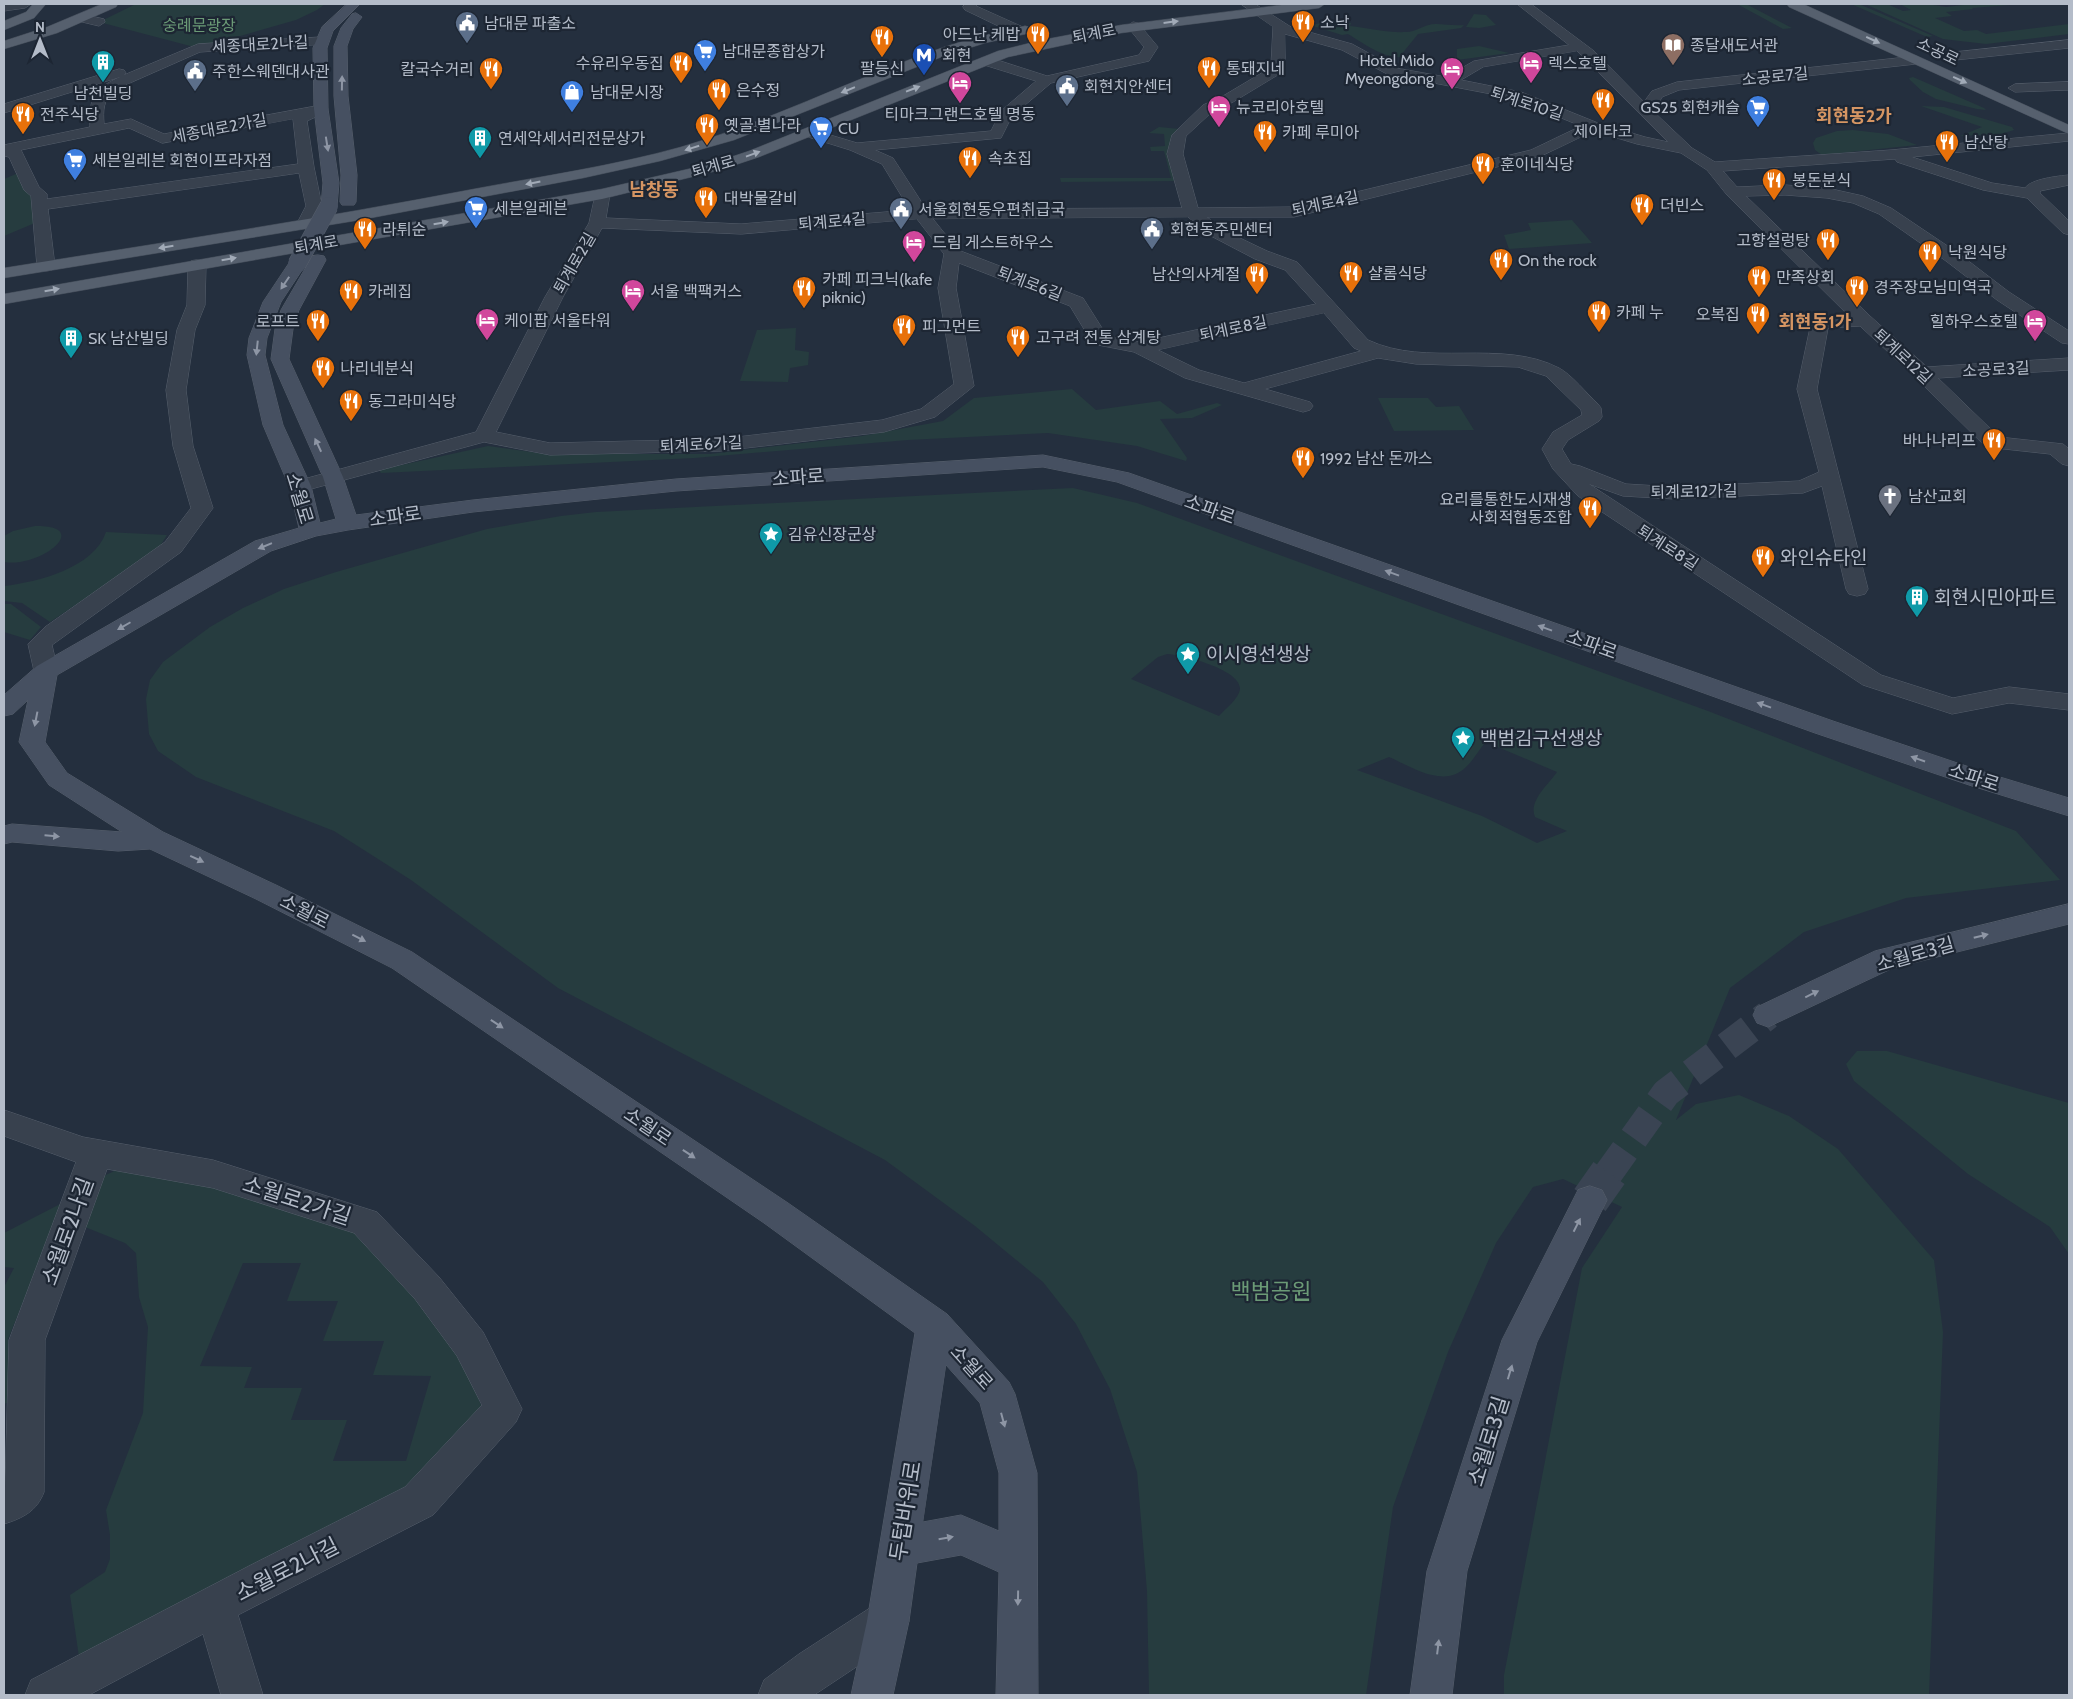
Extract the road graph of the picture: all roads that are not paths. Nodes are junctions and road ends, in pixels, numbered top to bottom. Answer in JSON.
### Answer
{"nodes":[{"id":1,"x":25,"y":4,"type":"edge"},
{"id":2,"x":40,"y":4,"type":"edge"},
{"id":3,"x":112,"y":4,"type":"edge"},
{"id":4,"x":354,"y":4,"type":"edge"},
{"id":5,"x":368,"y":4,"type":"edge"},
{"id":6,"x":971,"y":4,"type":"edge"},
{"id":7,"x":1235,"y":4,"type":"edge"},
{"id":8,"x":1319,"y":4,"type":"edge"},
{"id":9,"x":1523,"y":4,"type":"edge"},
{"id":10,"x":1793,"y":4,"type":"edge"},
{"id":11,"x":4,"y":7,"type":"edge"},
{"id":12,"x":1253,"y":8,"type":"edge"},
{"id":13,"x":51,"y":12,"type":"dead end"},
{"id":14,"x":82,"y":18,"type":"junction"},
{"id":15,"x":1131,"y":20,"type":"junction"},
{"id":16,"x":99,"y":22,"type":"dead end"},
{"id":17,"x":4,"y":26,"type":"edge"},
{"id":18,"x":1280,"y":27,"type":"junction"},
{"id":19,"x":1037,"y":28,"type":"dead end"},
{"id":20,"x":1020,"y":31,"type":"junction"},
{"id":21,"x":322,"y":41,"type":"junction"},
{"id":22,"x":2069,"y":44,"type":"edge"},
{"id":23,"x":4,"y":45,"type":"edge"},
{"id":24,"x":1580,"y":47,"type":"junction"},
{"id":25,"x":192,"y":51,"type":"junction"},
{"id":26,"x":1942,"y":55,"type":"joint"},
{"id":27,"x":1916,"y":60,"type":"junction"},
{"id":28,"x":986,"y":61,"type":"junction"},
{"id":29,"x":1972,"y":68,"type":"dead end"},
{"id":30,"x":1628,"y":77,"type":"dead end"},
{"id":31,"x":1046,"y":80,"type":"junction"},
{"id":32,"x":1449,"y":81,"type":"junction"},
{"id":33,"x":1652,"y":84,"type":"dead end"},
{"id":34,"x":1677,"y":86,"type":"junction"},
{"id":35,"x":2011,"y":86,"type":"joint"},
{"id":36,"x":2069,"y":86,"type":"edge"},
{"id":37,"x":2047,"y":101,"type":"dead end"},
{"id":38,"x":4,"y":109,"type":"edge"},
{"id":39,"x":321,"y":109,"type":"junction"},
{"id":40,"x":1647,"y":113,"type":"junction"},
{"id":41,"x":1593,"y":126,"type":"junction"},
{"id":42,"x":97,"y":130,"type":"junction"},
{"id":43,"x":2069,"y":130,"type":"edge"},
{"id":44,"x":810,"y":133,"type":"junction"},
{"id":45,"x":2069,"y":137,"type":"edge"},
{"id":46,"x":855,"y":147,"type":"junction"},
{"id":47,"x":4,"y":151,"type":"edge"},
{"id":48,"x":1687,"y":151,"type":"junction"},
{"id":49,"x":1891,"y":155,"type":"junction"},
{"id":50,"x":306,"y":167,"type":"junction"},
{"id":51,"x":1712,"y":167,"type":"junction"},
{"id":52,"x":2069,"y":180,"type":"edge"},
{"id":53,"x":1733,"y":192,"type":"junction"},
{"id":54,"x":602,"y":194,"type":"junction"},
{"id":55,"x":2032,"y":194,"type":"junction"},
{"id":56,"x":40,"y":205,"type":"junction"},
{"id":57,"x":1192,"y":213,"type":"junction"},
{"id":58,"x":921,"y":214,"type":"junction"},
{"id":59,"x":597,"y":223,"type":"junction"},
{"id":60,"x":304,"y":224,"type":"junction"},
{"id":61,"x":2069,"y":230,"type":"edge"},
{"id":62,"x":952,"y":254,"type":"junction"},
{"id":63,"x":197,"y":265,"type":"junction"},
{"id":64,"x":46,"y":266,"type":"junction"},
{"id":65,"x":4,"y":273,"type":"edge"},
{"id":66,"x":4,"y":299,"type":"edge"},
{"id":67,"x":1327,"y":307,"type":"junction"},
{"id":68,"x":1864,"y":320,"type":"junction"},
{"id":69,"x":2069,"y":339,"type":"edge"},
{"id":70,"x":1140,"y":348,"type":"junction"},
{"id":71,"x":1378,"y":352,"type":"junction"},
{"id":72,"x":2069,"y":364,"type":"edge"},
{"id":73,"x":1922,"y":373,"type":"junction"},
{"id":74,"x":1242,"y":390,"type":"junction"},
{"id":75,"x":1303,"y":406,"type":"dead end"},
{"id":76,"x":484,"y":436,"type":"junction"},
{"id":77,"x":2069,"y":460,"type":"edge"},
{"id":78,"x":1560,"y":465,"type":"junction"},
{"id":79,"x":1830,"y":475,"type":"junction"},
{"id":80,"x":333,"y":477,"type":"junction"},
{"id":81,"x":300,"y":486,"type":"junction"},
{"id":82,"x":348,"y":523,"type":"junction"},
{"id":83,"x":311,"y":531,"type":"junction"},
{"id":84,"x":1857,"y":588,"type":"dead end"},
{"id":85,"x":46,"y":671,"type":"junction"},
{"id":86,"x":2069,"y":702,"type":"edge"},
{"id":87,"x":4,"y":708,"type":"edge"},
{"id":88,"x":1980,"y":780,"type":"junction"},
{"id":89,"x":2069,"y":807,"type":"edge"},
{"id":90,"x":2069,"y":820,"type":"edge"},
{"id":91,"x":4,"y":835,"type":"edge"},
{"id":92,"x":153,"y":839,"type":"junction"},
{"id":93,"x":2069,"y":914,"type":"edge"},
{"id":94,"x":1768,"y":1016,"type":"tunnel mouth"},
{"id":95,"x":4,"y":1122,"type":"edge"},
{"id":96,"x":96,"y":1153,"type":"junction"},
{"id":97,"x":1590,"y":1200,"type":"tunnel mouth"},
{"id":98,"x":934,"y":1326,"type":"junction"},
{"id":99,"x":503,"y":1409,"type":"joint"},
{"id":100,"x":4,"y":1505,"type":"edge"},
{"id":101,"x":899,"y":1550,"type":"junction"},
{"id":102,"x":1019,"y":1560,"type":"junction"},
{"id":103,"x":215,"y":1606,"type":"junction"},
{"id":104,"x":888,"y":1621,"type":"junction"},
{"id":105,"x":46,"y":1695,"type":"edge"},
{"id":106,"x":242,"y":1695,"type":"edge"},
{"id":107,"x":779,"y":1695,"type":"edge"},
{"id":108,"x":872,"y":1695,"type":"edge"},
{"id":109,"x":1017,"y":1695,"type":"edge"},
{"id":110,"x":1431,"y":1695,"type":"edge"}],
"edges":[{"from":1,"to":11,"type":"street"},
{"from":2,"to":17,"type":"main road"},
{"from":3,"to":14,"type":"main road"},
{"from":4,"to":21,"type":"main road"},
{"from":80,"to":5,"type":"main road","name":"소월로","one_way":true},
{"from":6,"to":20,"type":"street"},
{"from":7,"to":15,"type":"main road","name":"퇴계로"},
{"from":8,"to":12,"type":"main road","name":"퇴계로"},
{"from":9,"to":24,"type":"street","name":"퇴계로12길"},
{"from":10,"to":27,"type":"main road","name":"소공로","one_way":true},
{"from":15,"to":12,"type":"main road","name":"퇴계로","one_way":true},
{"from":12,"to":18,"type":"street","name":"퇴계로10길"},
{"from":13,"to":17,"type":"main road"},
{"from":14,"to":16,"type":"street"},
{"from":14,"to":23,"type":"main road"},
{"from":15,"to":28,"type":"main road","name":"퇴계로"},
{"from":15,"to":31,"type":"street"},
{"from":18,"to":32,"type":"street","name":"퇴계로10길"},
{"from":18,"to":57,"type":"street"},
{"from":19,"to":20,"type":"main road","name":"퇴계로"},
{"from":20,"to":60,"type":"main road","name":"퇴계로","one_way":true},
{"from":21,"to":25,"type":"street","name":"세종대로2나길"},
{"from":21,"to":39,"type":"main road","name":"소월로"},
{"from":22,"to":26,"type":"street","name":"소공로"},
{"from":24,"to":30,"type":"street","name":"퇴계로12길"},
{"from":24,"to":32,"type":"street"},
{"from":24,"to":40,"type":"street","name":"퇴계로12길"},
{"from":25,"to":38,"type":"street","name":"세종대로2나길"},
{"from":25,"to":42,"type":"street"},
{"from":26,"to":29,"type":"main road","name":"소공로"},
{"from":27,"to":34,"type":"street","name":"소공로7길"},
{"from":27,"to":43,"type":"main road","name":"소공로","one_way":true},
{"from":28,"to":31,"type":"street"},
{"from":44,"to":28,"type":"main road","name":"퇴계로","one_way":true},
{"from":31,"to":46,"type":"street"},
{"from":32,"to":41,"type":"street","name":"퇴계로10길"},
{"from":33,"to":34,"type":"street"},
{"from":34,"to":40,"type":"street","name":"소공로7길"},
{"from":35,"to":36,"type":"street"},
{"from":35,"to":37,"type":"main road"},
{"from":39,"to":42,"type":"street","name":"세종대로2가길"},
{"from":39,"to":50,"type":"street"},
{"from":39,"to":81,"type":"main road","name":"소월로","one_way":true,"bridge":true},
{"from":40,"to":48,"type":"street","name":"퇴계로12길"},
{"from":41,"to":48,"type":"street","name":"퇴계로10길"},
{"from":41,"to":57,"type":"street","name":"퇴계로4길"},
{"from":42,"to":47,"type":"street","name":"세종대로2가길"},
{"from":44,"to":46,"type":"street"},
{"from":54,"to":44,"type":"main road","name":"퇴계로","one_way":true},
{"from":45,"to":49,"type":"street"},
{"from":46,"to":58,"type":"street"},
{"from":47,"to":56,"type":"street"},
{"from":48,"to":51,"type":"street","name":"퇴계로12길"},
{"from":49,"to":51,"type":"street"},
{"from":49,"to":55,"type":"street"},
{"from":50,"to":56,"type":"street"},
{"from":50,"to":60,"type":"street"},
{"from":51,"to":53,"type":"street","name":"퇴계로12길"},
{"from":52,"to":55,"type":"street"},
{"from":53,"to":68,"type":"street","name":"퇴계로12길"},
{"from":53,"to":69,"type":"street"},
{"from":54,"to":59,"type":"street","name":"퇴계로2길"},
{"from":63,"to":54,"type":"main road","name":"퇴계로","one_way":true},
{"from":55,"to":61,"type":"street"},
{"from":56,"to":64,"type":"street"},
{"from":57,"to":58,"type":"street","name":"퇴계로4길"},
{"from":57,"to":67,"type":"street"},
{"from":58,"to":59,"type":"street","name":"퇴계로4길"},
{"from":58,"to":62,"type":"street"},
{"from":59,"to":76,"type":"street","name":"퇴계로2길"},
{"from":60,"to":64,"type":"main road","name":"퇴계로","one_way":true},
{"from":62,"to":70,"type":"street","name":"퇴계로6길"},
{"from":62,"to":76,"type":"street","name":"퇴계로6가길"},
{"from":66,"to":63,"type":"main road","name":"퇴계로","one_way":true},
{"from":63,"to":85,"type":"street"},
{"from":64,"to":65,"type":"main road","name":"퇴계로"},
{"from":67,"to":70,"type":"street","name":"퇴계로8길"},
{"from":67,"to":71,"type":"street"},
{"from":68,"to":73,"type":"street","name":"퇴계로12길"},
{"from":68,"to":79,"type":"street"},
{"from":70,"to":74,"type":"street","name":"퇴계로6길"},
{"from":71,"to":74,"type":"street"},
{"from":71,"to":78,"type":"street"},
{"from":72,"to":73,"type":"street","name":"소공로3길"},
{"from":73,"to":77,"type":"street","name":"퇴계로12길"},
{"from":74,"to":75,"type":"street","name":"퇴계로6길"},
{"from":76,"to":80,"type":"street","name":"퇴계로6가길"},
{"from":78,"to":79,"type":"street","name":"퇴계로12가길"},
{"from":78,"to":86,"type":"street","name":"퇴계로8길"},
{"from":79,"to":84,"type":"street"},
{"from":80,"to":81,"type":"street","name":"퇴계로6가길"},
{"from":80,"to":82,"type":"main road","name":"소월로"},
{"from":81,"to":83,"type":"main road","name":"소월로"},
{"from":82,"to":83,"type":"main road","name":"소파로"},
{"from":88,"to":82,"type":"main road","name":"소파로","one_way":true},
{"from":83,"to":85,"type":"main road","name":"소월로","one_way":true},
{"from":85,"to":87,"type":"main road"},
{"from":85,"to":92,"type":"main road","name":"소월로","one_way":true},
{"from":88,"to":89,"type":"main road","name":"소파로"},
{"from":88,"to":90,"type":"main road"},
{"from":91,"to":92,"type":"main road","one_way":true},
{"from":92,"to":98,"type":"main road","name":"소월로","one_way":true},
{"from":94,"to":93,"type":"main road","name":"소월로3길","one_way":true},
{"from":95,"to":96,"type":"street","name":"소월로2가길"},
{"from":96,"to":99,"type":"street","name":"소월로2가길"},
{"from":96,"to":100,"type":"street","name":"소월로2나길"},
{"from":110,"to":97,"type":"main road","name":"소월로3길","one_way":true},
{"from":98,"to":101,"type":"main road","name":"두텁바위로"},
{"from":98,"to":102,"type":"main road","name":"소월로","one_way":true},
{"from":99,"to":103,"type":"street","name":"소월로2나길"},
{"from":101,"to":102,"type":"main road","one_way":true},
{"from":101,"to":104,"type":"main road","name":"두텁바위로"},
{"from":102,"to":109,"type":"main road","name":"소월로","one_way":true},
{"from":103,"to":105,"type":"street","name":"소월로2나길"},
{"from":103,"to":106,"type":"street"},
{"from":104,"to":107,"type":"street"},
{"from":104,"to":108,"type":"main road","name":"두텁바위로"}]}
